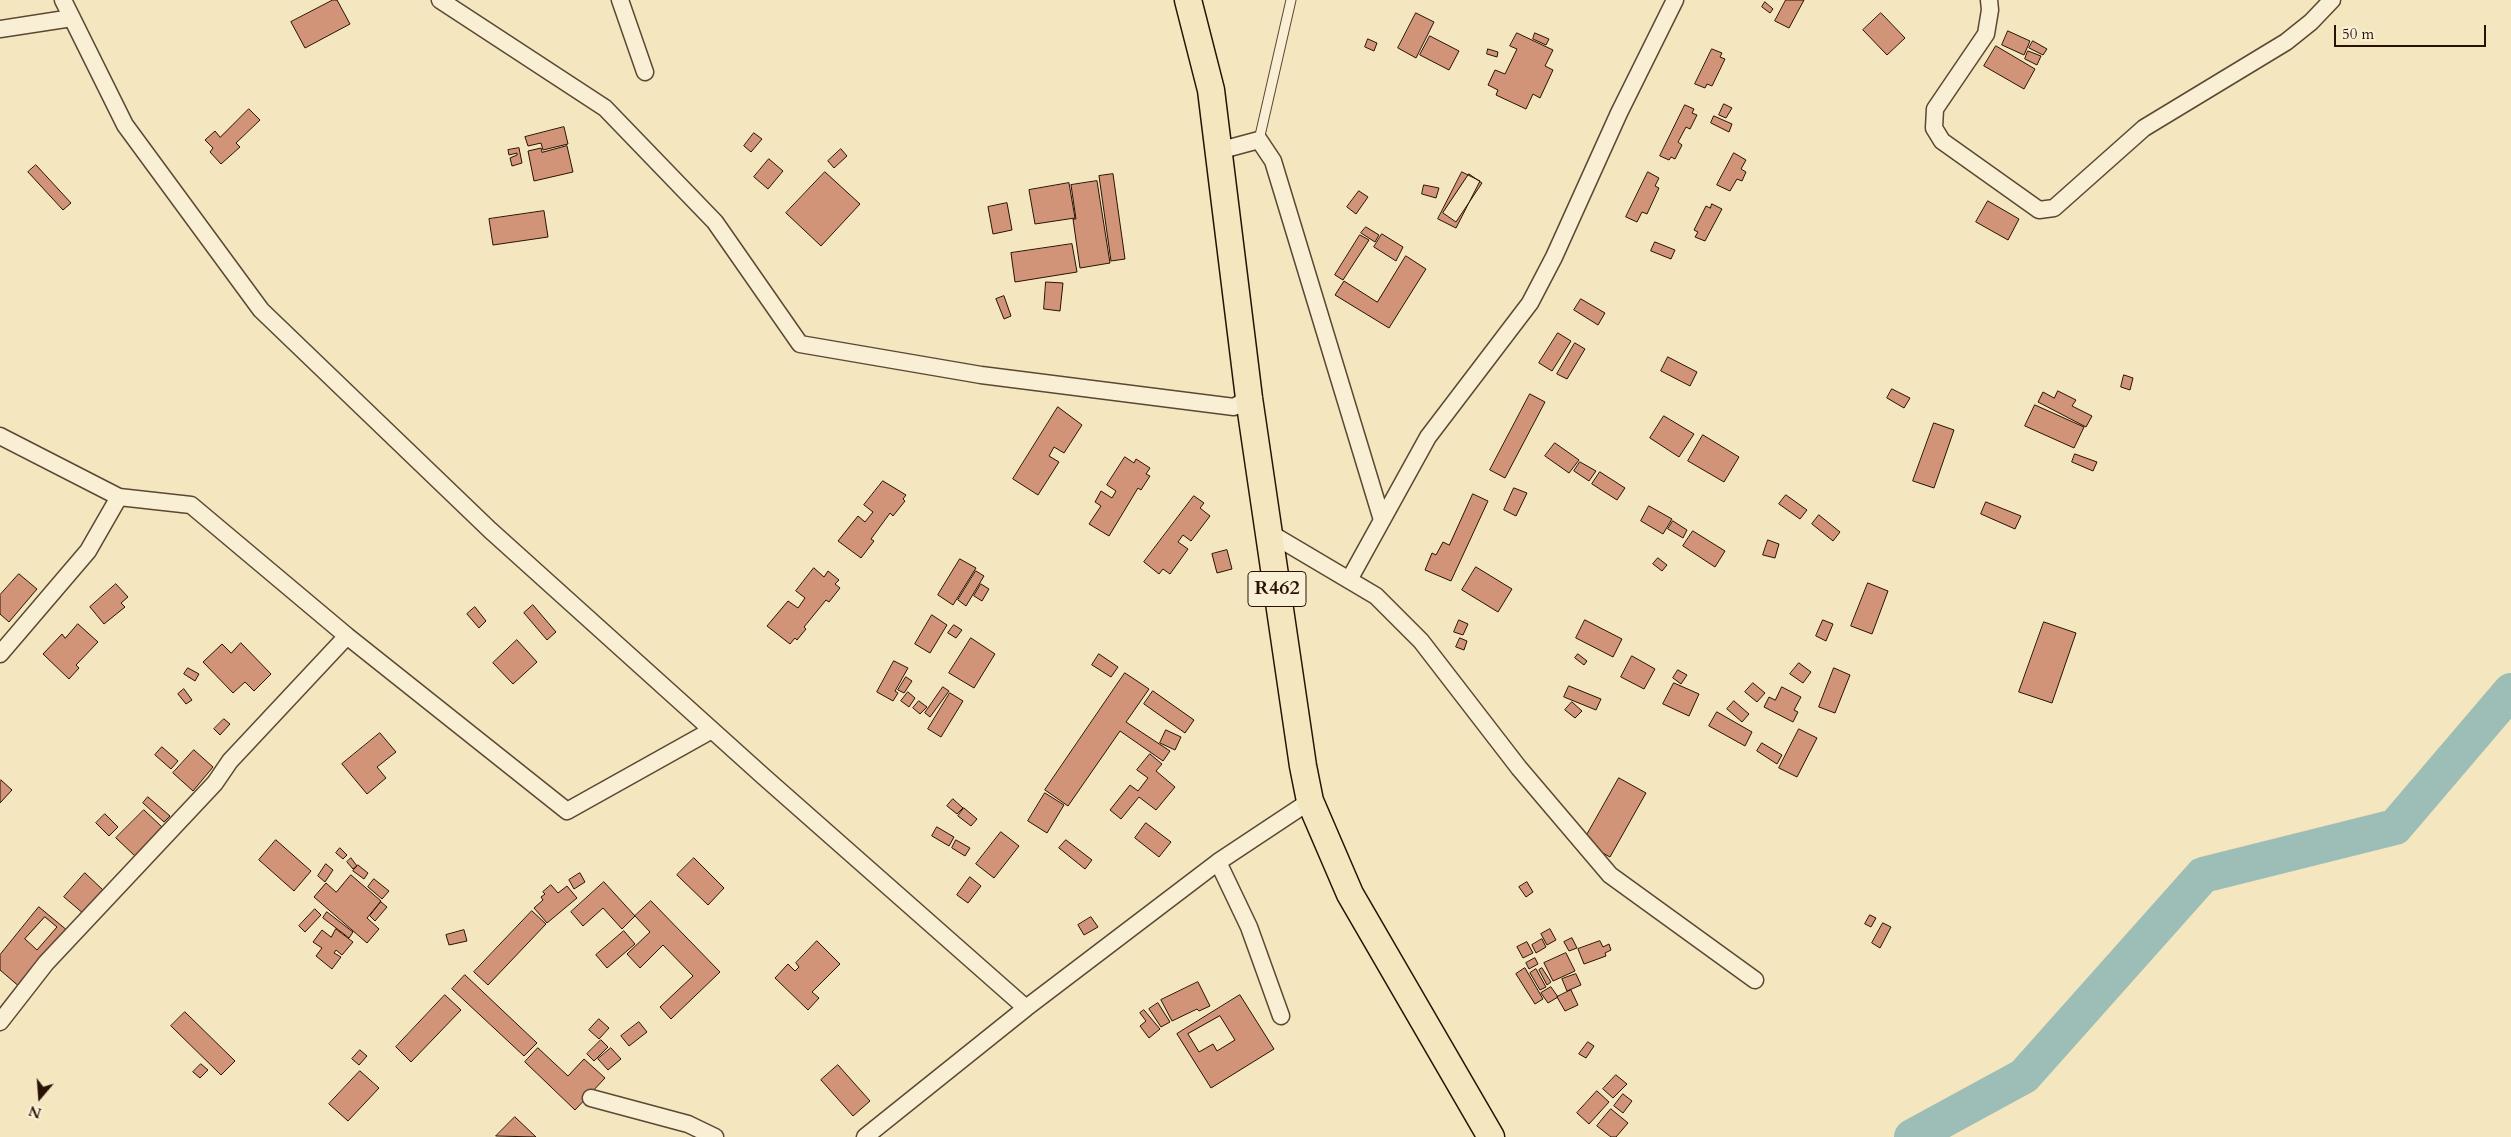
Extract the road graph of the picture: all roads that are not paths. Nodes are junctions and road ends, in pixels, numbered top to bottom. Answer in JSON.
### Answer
{"nodes":[{"id":1,"x":63,"y":0,"type":"edge"},
{"id":2,"x":440,"y":0,"type":"edge"},
{"id":3,"x":620,"y":0,"type":"edge"},
{"id":4,"x":1188,"y":0,"type":"edge"},
{"id":5,"x":1291,"y":0,"type":"edge"},
{"id":6,"x":1675,"y":0,"type":"edge"},
{"id":7,"x":1989,"y":0,"type":"edge"},
{"id":8,"x":2332,"y":0,"type":"edge"},
{"id":9,"x":72,"y":18,"type":"junction"},
{"id":10,"x":0,"y":29,"type":"edge"},
{"id":11,"x":645,"y":72,"type":"dead end"},
{"id":12,"x":1259,"y":140,"type":"junction"},
{"id":13,"x":1218,"y":151,"type":"junction"},
{"id":14,"x":1249,"y":398,"type":"junction"},
{"id":15,"x":0,"y":436,"type":"edge"},
{"id":16,"x":119,"y":497,"type":"junction"},
{"id":17,"x":1382,"y":520,"type":"junction"},
{"id":18,"x":1268,"y":532,"type":"junction"},
{"id":19,"x":1349,"y":580,"type":"junction"},
{"id":20,"x":347,"y":636,"type":"junction"},
{"id":21,"x":0,"y":654,"type":"edge"},
{"id":22,"x":712,"y":730,"type":"junction"},
{"id":23,"x":1310,"y":802,"type":"junction"},
{"id":24,"x":1218,"y":862,"type":"junction"},
{"id":25,"x":1755,"y":980,"type":"dead end"},
{"id":26,"x":1026,"y":1008,"type":"junction"},
{"id":27,"x":1281,"y":1016,"type":"dead end"},
{"id":28,"x":0,"y":1022,"type":"edge"},
{"id":29,"x":591,"y":1098,"type":"dead end"},
{"id":30,"x":715,"y":1137,"type":"edge"},
{"id":31,"x":865,"y":1137,"type":"edge"},
{"id":32,"x":1491,"y":1137,"type":"edge"}],
"edges":[{"from":1,"to":9,"type":"street"},
{"from":2,"to":14,"type":"street"},
{"from":3,"to":11,"type":"street"},
{"from":4,"to":13,"type":"main road","number":"R462"},
{"from":5,"to":12,"type":"lane"},
{"from":6,"to":17,"type":"street"},
{"from":7,"to":8,"type":"street"},
{"from":9,"to":10,"type":"street"},
{"from":9,"to":22,"type":"street"},
{"from":12,"to":13,"type":"street"},
{"from":12,"to":17,"type":"street"},
{"from":13,"to":14,"type":"main road","number":"R462"},
{"from":14,"to":18,"type":"main road","number":"R462"},
{"from":15,"to":16,"type":"street"},
{"from":16,"to":20,"type":"street"},
{"from":16,"to":21,"type":"street"},
{"from":17,"to":19,"type":"street"},
{"from":18,"to":19,"type":"street"},
{"from":18,"to":23,"type":"main road","number":"R462"},
{"from":19,"to":25,"type":"street"},
{"from":20,"to":22,"type":"street"},
{"from":20,"to":28,"type":"street"},
{"from":22,"to":26,"type":"street"},
{"from":23,"to":24,"type":"street"},
{"from":23,"to":32,"type":"main road","number":"R462"},
{"from":24,"to":26,"type":"street"},
{"from":24,"to":27,"type":"street"},
{"from":26,"to":31,"type":"street"},
{"from":29,"to":30,"type":"street"}]}
